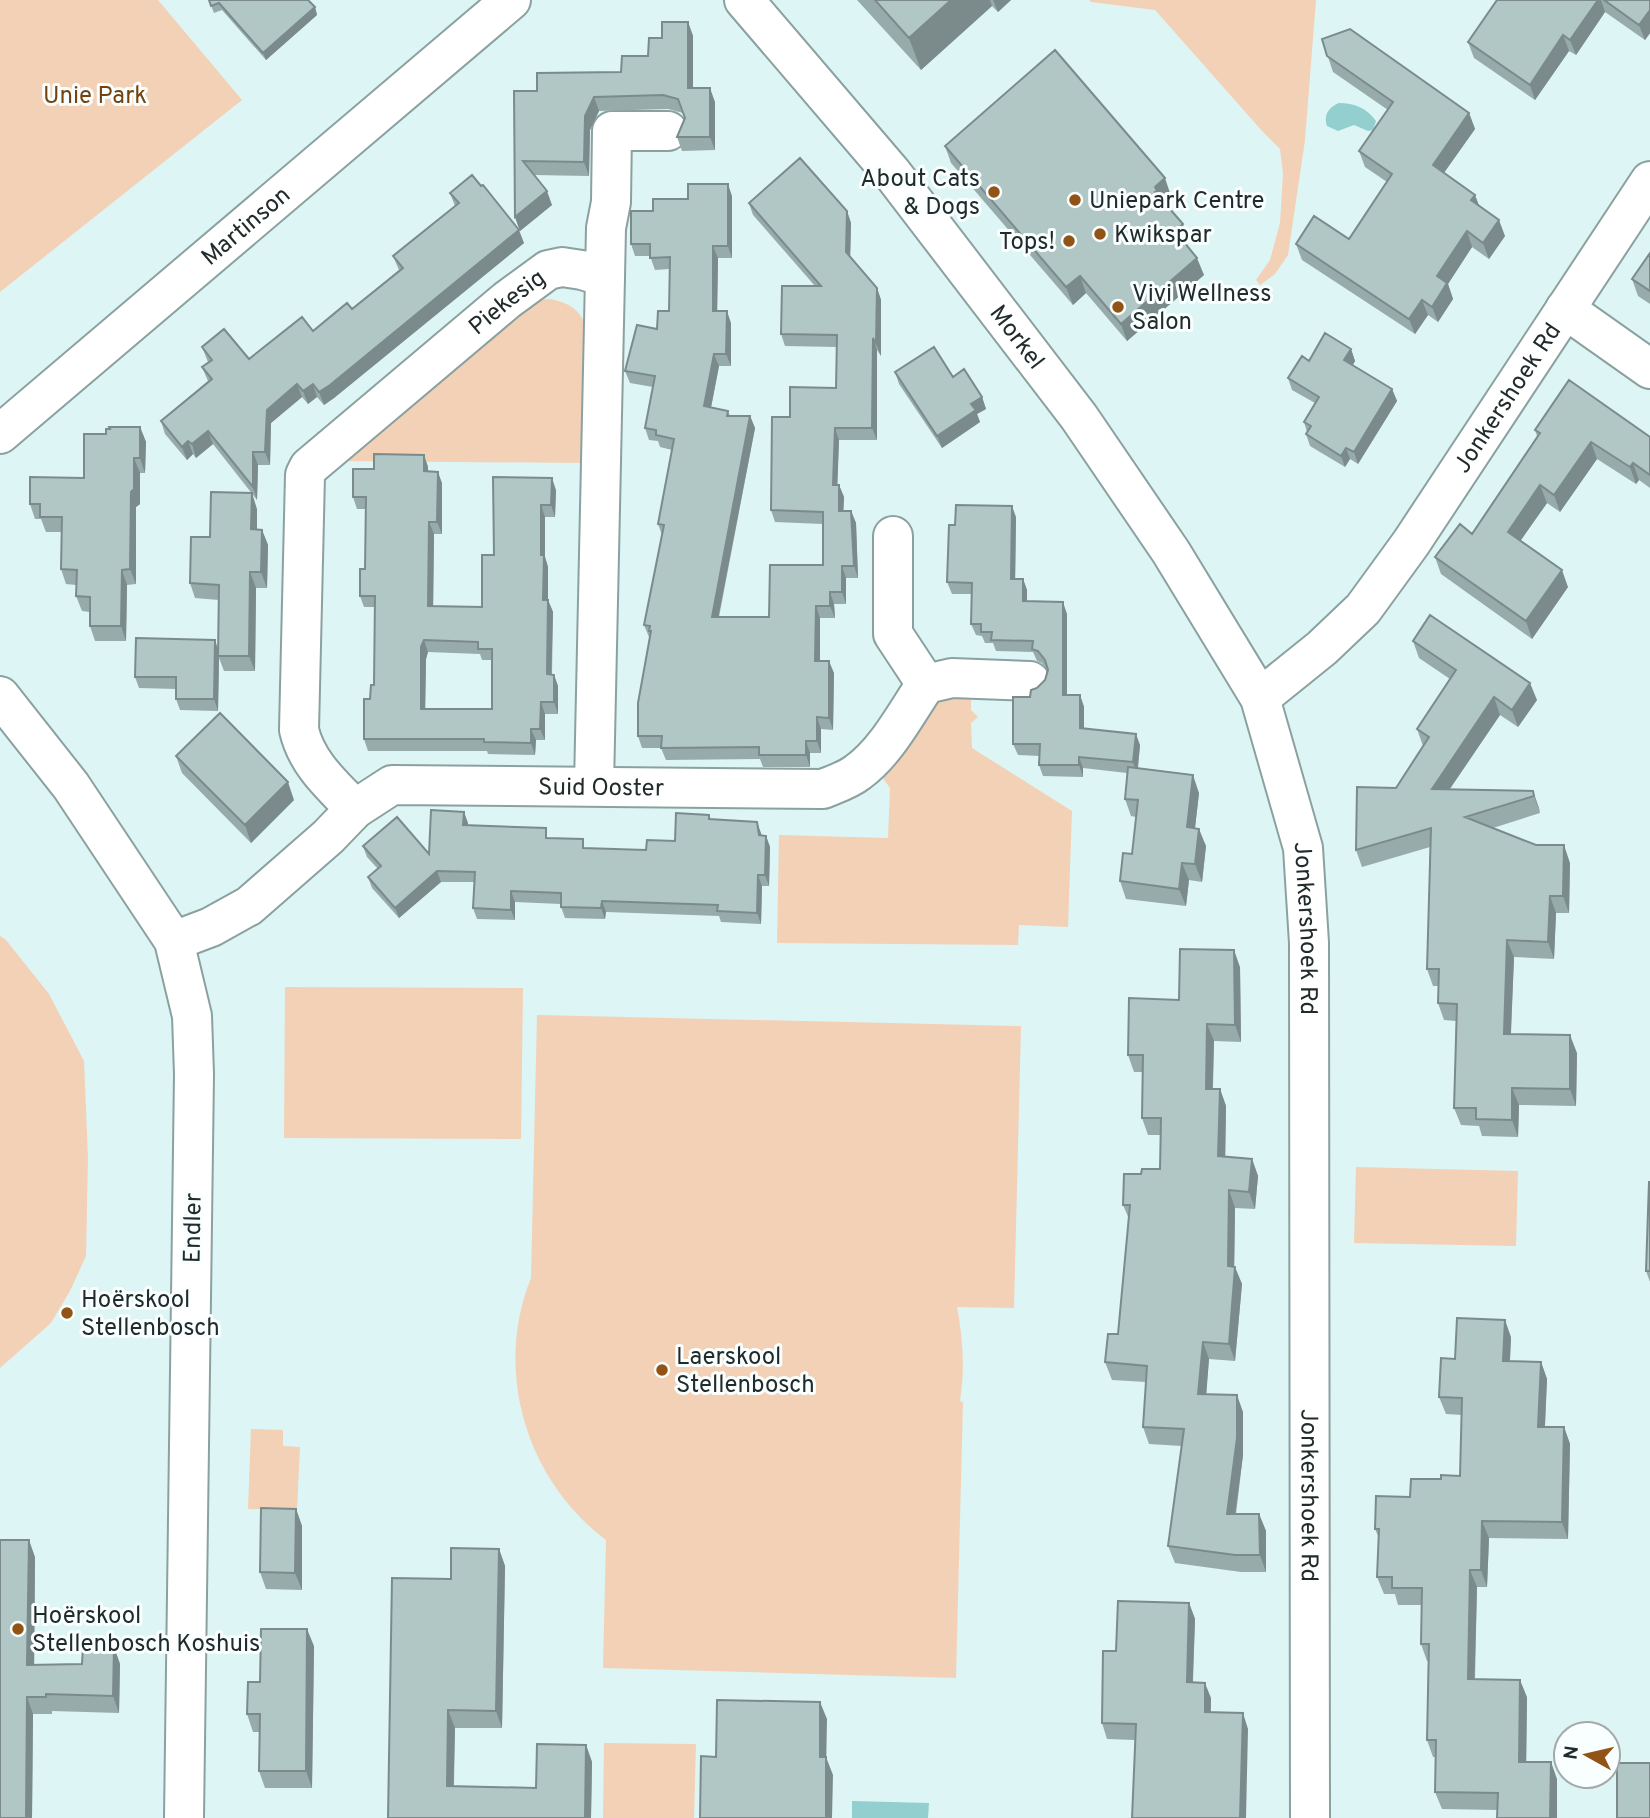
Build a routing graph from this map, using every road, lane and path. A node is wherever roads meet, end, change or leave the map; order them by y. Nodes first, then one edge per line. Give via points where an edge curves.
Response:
1 (744, 0) edge
2 (501, 9) edge
3 (668, 131) dead end
4 (1650, 181) edge
5 (605, 277) junction
6 (1565, 309) junction
7 (1650, 369) edge
8 (0, 434) edge
9 (893, 536) dead end
10 (1030, 681) dead end
11 (926, 684) junction
12 (0, 696) edge
13 (1260, 698) junction
14 (594, 785) junction
15 (355, 809) junction
16 (174, 941) junction
17 (184, 1818) edge
18 (1310, 1818) edge

1 - 13 street, Morkel via 892,173 1079,416 1171,552
2 - 8 street, Martinson
3 - 5 street via 612,131
4 - 6 street, Jonkershoek Rd
5 - 14 street
5 - 15 street, Piekesig via 572,268 548,270 319,458 305,475 299,730 303,747 319,772
6 - 7 street
6 - 13 street, Jonkershoek Rd via 1363,609
9 - 11 street via 893,634
10 - 11 street via 952,678
11 - 14 street, Suid Ooster via 860,772 823,789
12 - 16 street, Endler via 71,786
13 - 18 street, Jonkershoek Rd via 1303,848 1310,943
14 - 15 street, Suid Ooster via 392,785
15 - 16 street, Suid Ooster via 248,906
16 - 17 street, Endler via 192,1016 194,1074

